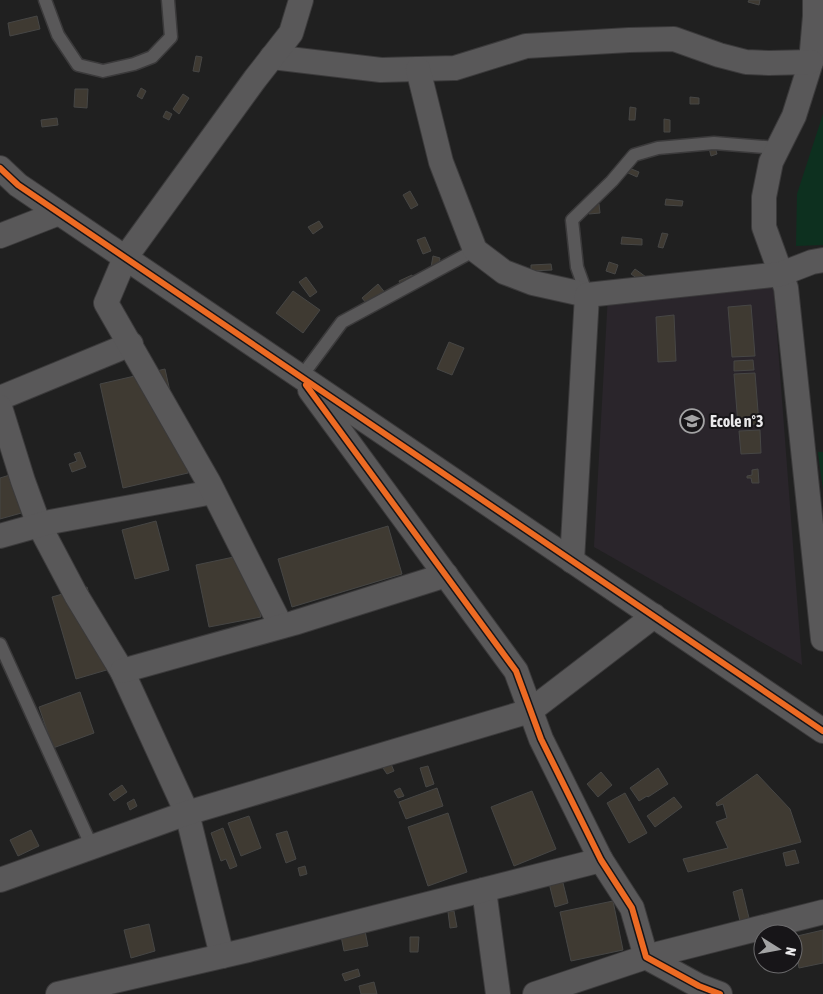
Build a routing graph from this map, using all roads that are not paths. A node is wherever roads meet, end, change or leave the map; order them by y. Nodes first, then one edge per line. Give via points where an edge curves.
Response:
1 (44, 0) edge
2 (168, 0) edge
3 (301, 0) edge
4 (815, 0) edge
5 (272, 56) junction
6 (811, 62) junction
7 (418, 69) junction
8 (778, 148) junction
9 (0, 168) edge
10 (59, 213) junction
11 (0, 236) edge
12 (475, 250) junction
13 (125, 258) junction
14 (823, 260) edge
15 (781, 274) junction
16 (587, 294) junction
17 (131, 344) junction
18 (300, 377) junction
19 (0, 398) edge
20 (0, 407) edge
21 (813, 449) edge
22 (214, 492) junction
23 (39, 525) junction
24 (0, 536) edge
25 (572, 561) junction
26 (446, 575) junction
27 (654, 616) junction
28 (281, 626) junction
29 (823, 640) edge
30 (0, 644) edge
31 (122, 671) junction
32 (530, 711) junction
33 (823, 732) edge
34 (187, 813) junction
35 (92, 847) junction
36 (601, 860) junction
37 (0, 880) edge
38 (484, 890) junction
39 (823, 912) edge
40 (222, 956) junction
41 (646, 957) junction
42 (58, 994) edge
43 (498, 994) edge
44 (535, 994) edge
45 (720, 994) edge

1 - 2 lane via 58,34 78,65 104,71 152,57 171,37
3 - 5 street via 291,33
4 - 6 street
5 - 7 street via 381,70
5 - 13 street
6 - 7 street via 746,62 674,39 526,46 455,68
6 - 8 street via 794,116
7 - 12 street via 441,162
8 - 15 street via 771,162 764,197 764,227
8 - 16 lane via 714,143 658,148 634,155 612,182 572,220 577,267
9 - 10 street via 18,185
10 - 11 street
10 - 13 street
12 - 16 street via 504,272 534,283
12 - 18 lane via 342,322
13 - 17 street via 106,303
13 - 18 street
14 - 15 street
15 - 16 street
15 - 21 street
16 - 25 street
17 - 19 street
17 - 22 street
18 - 25 street
18 - 26 street
20 - 23 street
21 - 29 street
22 - 23 street
22 - 28 street
23 - 24 street
23 - 31 street
25 - 27 street
26 - 28 street
26 - 32 street via 516,671
27 - 32 street
27 - 33 street
28 - 31 street
30 - 35 lane
31 - 34 street
32 - 34 street
32 - 36 street via 540,739
34 - 35 street
34 - 40 street
35 - 37 street
36 - 38 street
36 - 41 street via 632,908
38 - 40 street
38 - 43 street
39 - 41 street
40 - 42 street
41 - 44 street
41 - 45 street

